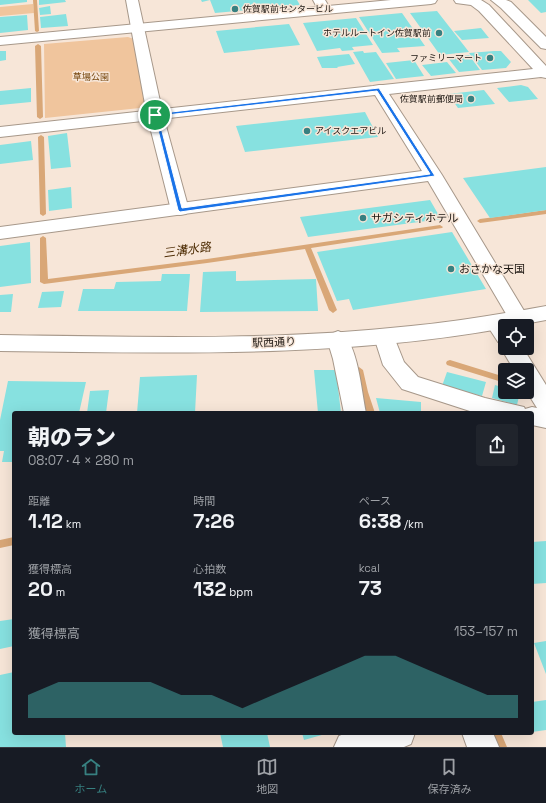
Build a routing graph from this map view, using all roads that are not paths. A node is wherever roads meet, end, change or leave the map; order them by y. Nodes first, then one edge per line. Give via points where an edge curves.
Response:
1 (132, 0) edge
2 (431, 0) edge
3 (460, 0) edge
4 (497, 0) edge
5 (322, 5) edge
6 (139, 28) junction
7 (0, 41) edge
8 (546, 45) edge
9 (545, 73) edge
10 (379, 89) junction
11 (155, 115) junction
12 (0, 132) edge
13 (433, 175) junction
14 (180, 210) junction
15 (0, 233) edge
16 (546, 313) edge
17 (519, 318) joint
18 (498, 330) edge
19 (385, 337) junction
20 (338, 339) junction
21 (0, 343) edge
22 (516, 355) edge
23 (536, 395) edge
24 (356, 411) edge
25 (506, 411) edge
26 (393, 735) edge
27 (478, 735) edge
28 (350, 747) edge
29 (483, 747) edge

1 - 6 street
2 - 5 street
3 - 9 street via 474,2 484,8
4 - 8 street via 506,5
5 - 6 street
6 - 7 street
6 - 11 street
9 - 10 street
10 - 11 street
10 - 13 street
11 - 12 street
11 - 14 street
13 - 14 street
13 - 17 street
14 - 15 street
16 - 17 street, 駅西通り
18 - 19 street, 駅西通り
19 - 20 street, 駅西通り
19 - 25 street via 394,365 410,383
20 - 21 street, 駅西通り via 184,345
20 - 24 street
22 - 23 street
26 - 28 street
27 - 29 street

